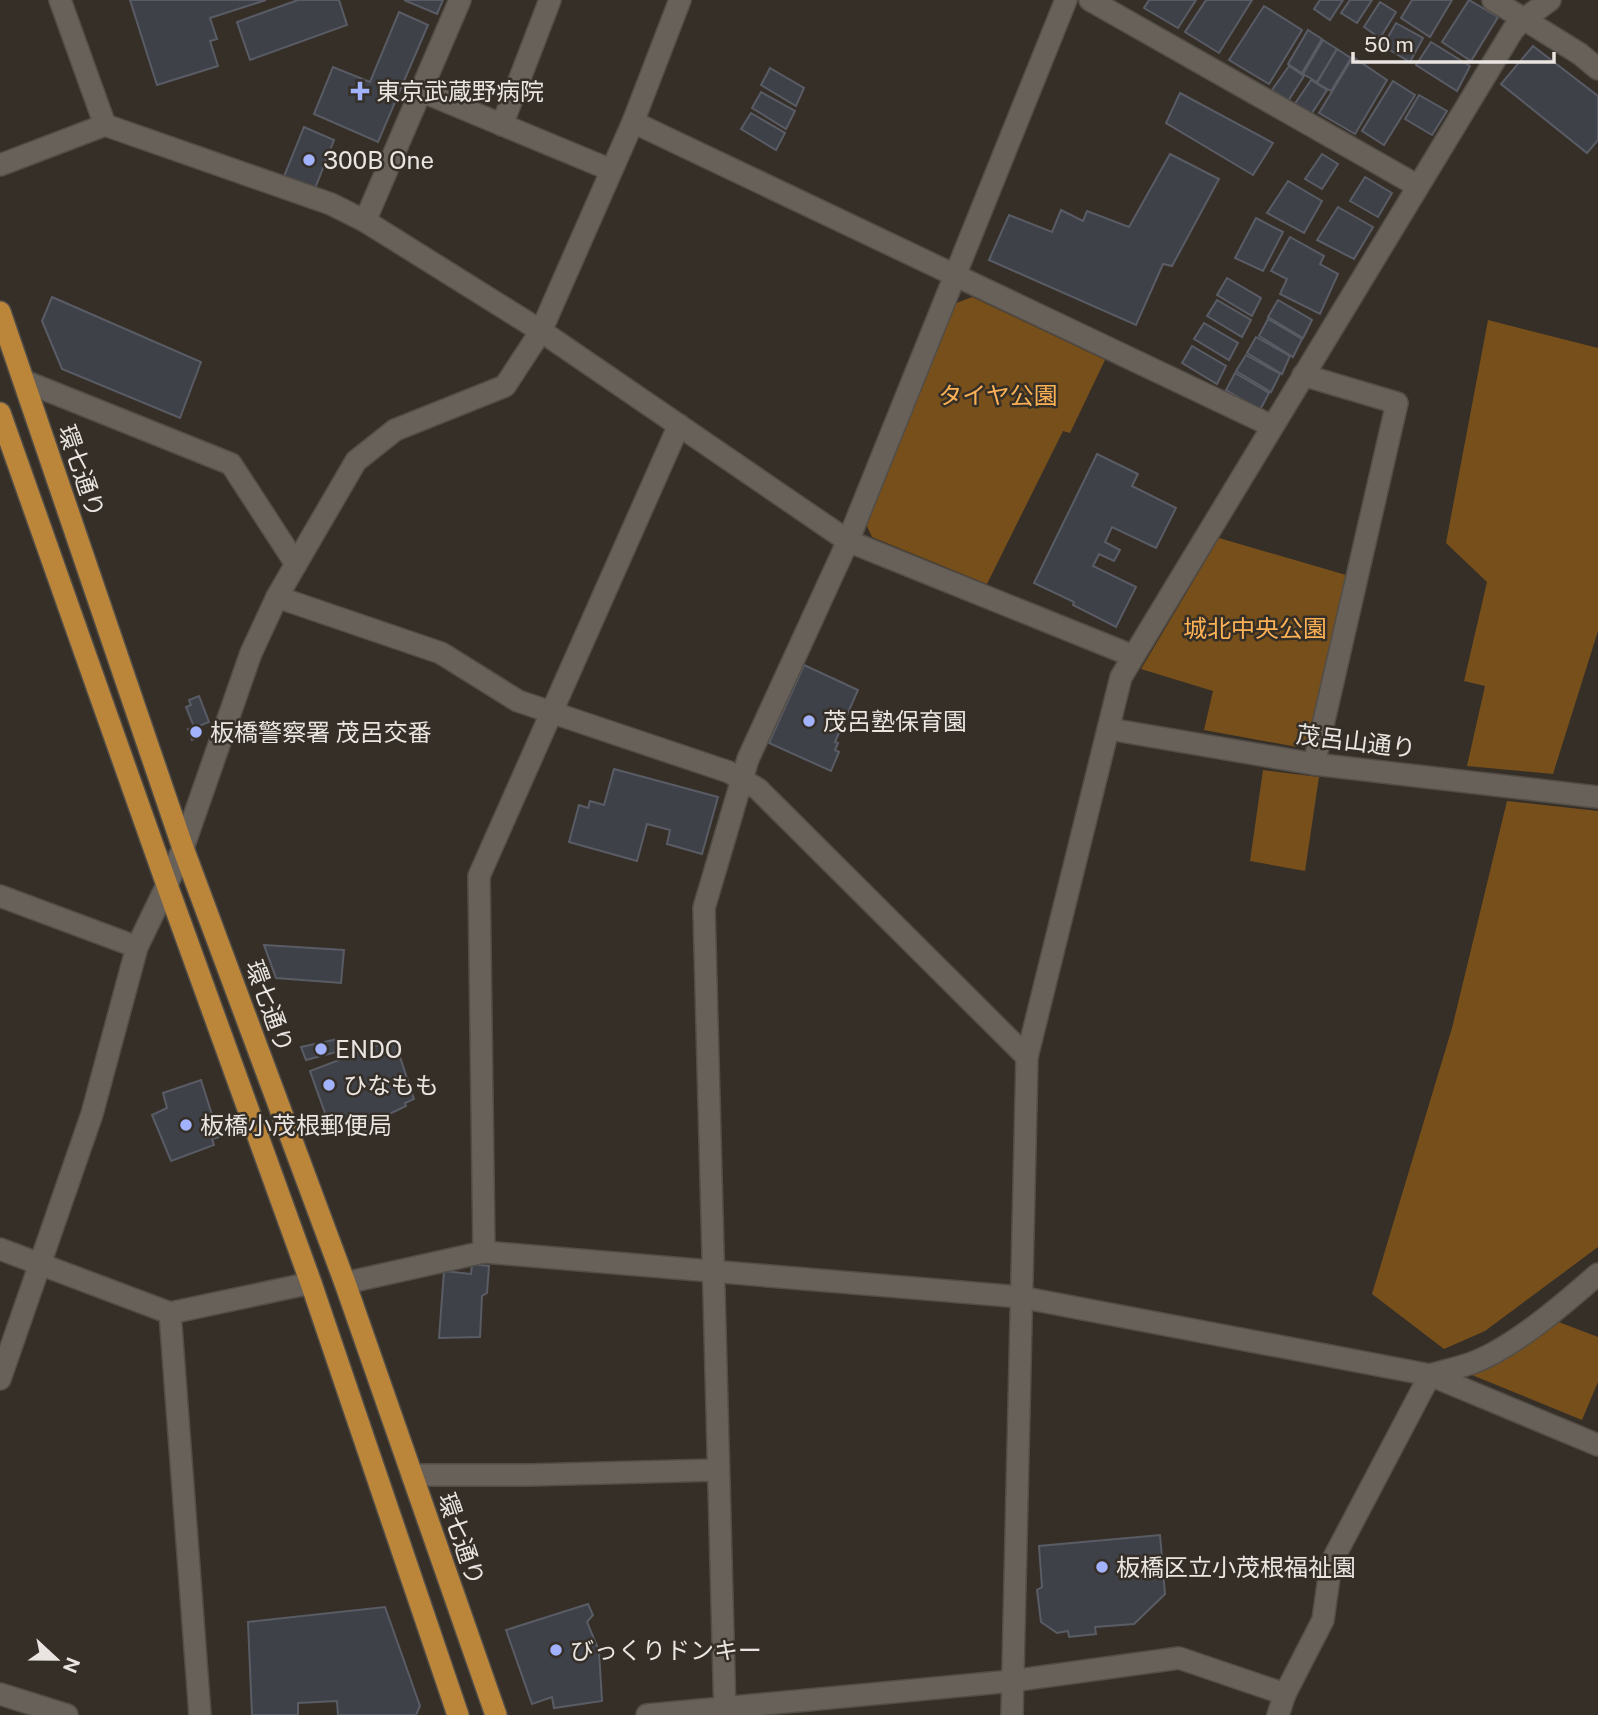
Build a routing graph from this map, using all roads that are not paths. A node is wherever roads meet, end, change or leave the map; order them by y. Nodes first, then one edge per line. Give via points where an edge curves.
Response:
1 (60, 0) edge
2 (460, 0) edge
3 (550, 0) edge
4 (680, 0) edge
5 (1066, 0) edge
6 (1090, 0) edge
7 (1493, 0) edge
8 (1550, 0) edge
9 (1115, 6) edge
10 (1522, 20) junction
11 (1598, 69) edge
12 (421, 91) junction
13 (633, 121) junction
14 (105, 125) junction
15 (502, 125) junction
16 (0, 165) edge
17 (611, 170) junction
18 (1418, 186) junction
19 (365, 221) junction
20 (955, 276) junction
21 (0, 312) edge
22 (541, 331) junction
23 (1303, 375) junction
24 (24, 381) junction
25 (0, 413) edge
26 (679, 425) junction
27 (1272, 426) junction
28 (848, 541) junction
29 (296, 564) junction
30 (277, 597) junction
31 (1133, 656) junction
32 (551, 713) junction
33 (1108, 729) junction
34 (1314, 764) junction
35 (741, 778) junction
36 (1598, 797) edge
37 (183, 848) junction
38 (167, 885) junction
39 (0, 896) edge
40 (137, 947) junction
41 (1027, 1057) junction
42 (0, 1249) edge
43 (484, 1252) junction
44 (40, 1264) junction
45 (712, 1272) junction
46 (1598, 1274) edge
47 (312, 1283) junction
48 (345, 1283) junction
49 (1020, 1297) junction
50 (170, 1314) junction
51 (1430, 1375) junction
52 (0, 1379) edge
53 (1598, 1445) edge
54 (717, 1470) junction
55 (412, 1475) junction
56 (1012, 1681) junction
57 (0, 1694) edge
58 (1285, 1694) junction
59 (724, 1712) edge
60 (67, 1715) edge
61 (200, 1715) edge
62 (458, 1715) edge
63 (496, 1715) edge
64 (647, 1715) edge
65 (1012, 1715) edge
66 (1278, 1715) edge

1 - 14 street
2 - 12 street
3 - 15 street
4 - 13 street
5 - 20 street
6 - 9 street
7 - 10 street
8 - 10 street
9 - 18 street
10 - 11 street
10 - 18 street
12 - 15 street
12 - 19 street
13 - 17 street
13 - 20 street
14 - 16 street
14 - 19 street via 331,204
15 - 17 street
17 - 22 street
18 - 23 street
19 - 22 street
20 - 27 street
20 - 28 street
21 - 24 main road, 環七通り
22 - 26 street
22 - 29 street via 505,386 395,430 356,461
23 - 27 street
23 - 34 street via 1398,403
24 - 29 street via 231,464
24 - 37 main road, 環七通り
25 - 38 main road
26 - 28 street
26 - 32 street
27 - 31 street
28 - 31 street
28 - 35 street
29 - 30 street
30 - 32 street via 441,653 518,701
30 - 37 street via 241,679
31 - 33 street via 1121,677
32 - 35 street
32 - 43 street via 480,876
33 - 34 street, 茂呂山通り
33 - 41 street
34 - 36 street, 茂呂山通り
35 - 41 street via 758,789
35 - 45 street via 704,908
37 - 38 street
37 - 48 main road, 環七通り
38 - 40 street
38 - 47 main road
39 - 40 street
40 - 44 street via 92,1114
41 - 49 street
42 - 44 street
43 - 45 street
43 - 48 street
44 - 50 street
44 - 52 street
45 - 49 street
45 - 54 street
46 - 51 street via 1502,1347 1474,1363
47 - 50 street
47 - 62 main road
48 - 55 main road, 環七通り
49 - 51 street
49 - 56 street
50 - 61 street
51 - 53 street
51 - 58 street via 1331,1563 1323,1620
54 - 55 street
54 - 59 street
55 - 63 main road, 環七通り
56 - 58 street via 1179,1658
56 - 59 street
56 - 65 street
57 - 60 street
58 - 66 street
59 - 64 street

